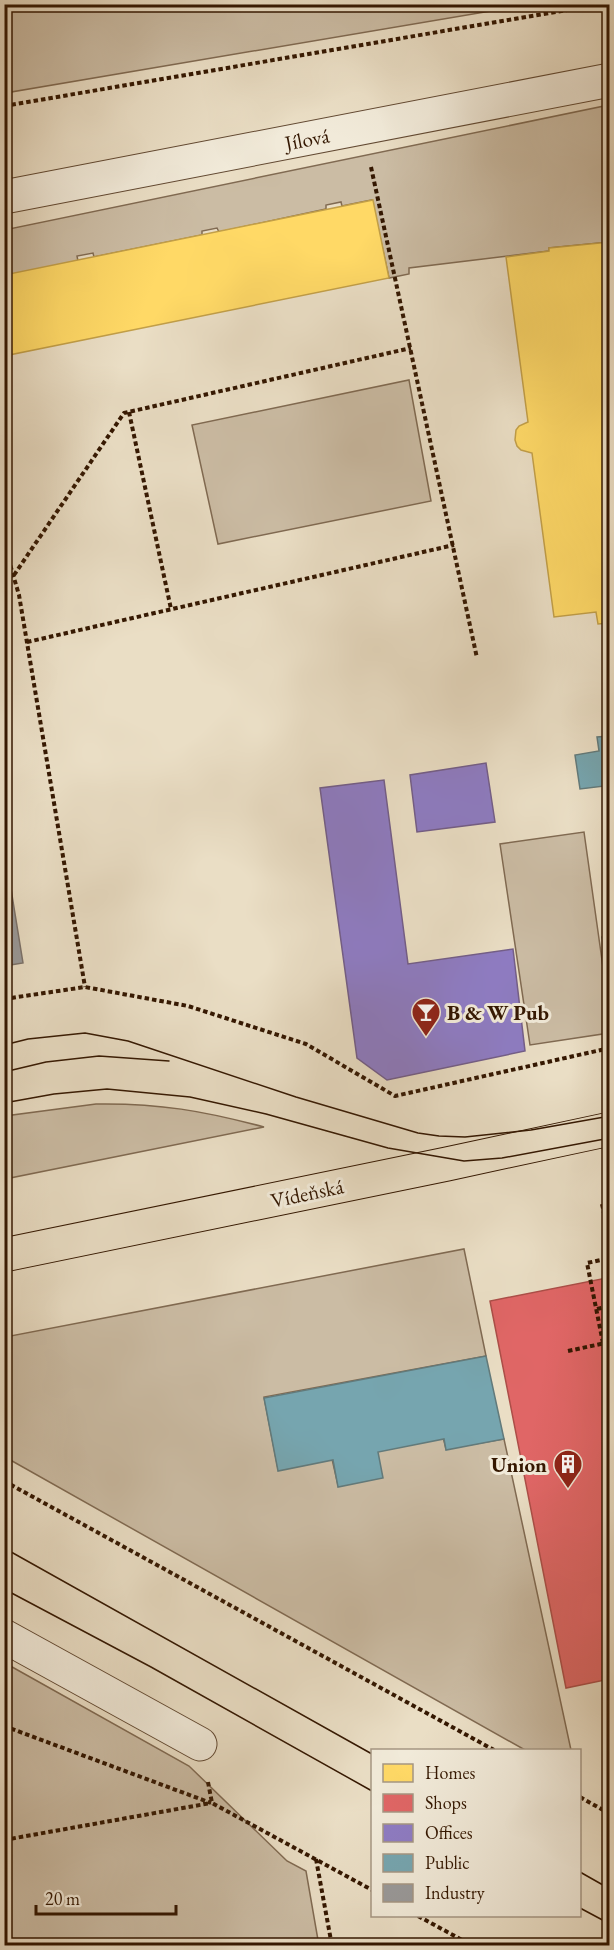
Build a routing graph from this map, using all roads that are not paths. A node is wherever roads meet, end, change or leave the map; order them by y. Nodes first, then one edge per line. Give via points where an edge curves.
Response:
1 (609, 80) edge
2 (4, 197) edge
3 (609, 1129) edge
4 (4, 1255) edge
5 (4, 1636) edge
6 (200, 1744) road end

1 - 2 street, Jílová
3 - 4 main road, Vídeňská
5 - 6 street

